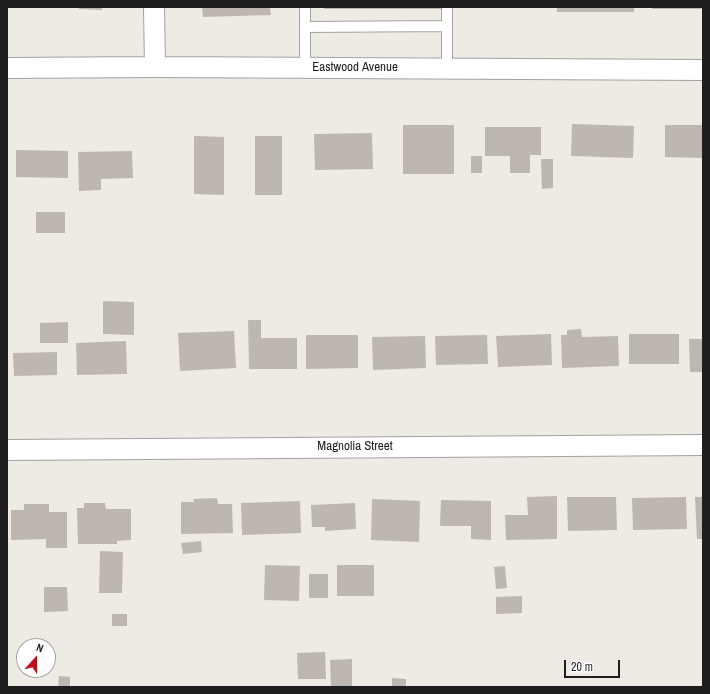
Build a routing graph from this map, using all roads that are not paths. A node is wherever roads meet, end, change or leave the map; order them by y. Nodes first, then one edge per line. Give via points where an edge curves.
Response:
1 (154, 7) edge
2 (305, 7) edge
3 (446, 7) edge
4 (447, 26) junction
5 (305, 27) junction
6 (155, 67) junction
7 (7, 68) edge
8 (305, 68) junction
9 (447, 69) junction
10 (703, 70) edge
11 (703, 445) edge
12 (7, 450) edge

1 - 6 street
2 - 5 lane
3 - 4 lane
4 - 5 lane
4 - 9 lane
5 - 8 lane
6 - 7 street, Eastwood Avenue
6 - 8 street, Eastwood Avenue
8 - 9 street, Eastwood Avenue
9 - 10 street, Eastwood Avenue
11 - 12 street, Magnolia Street

